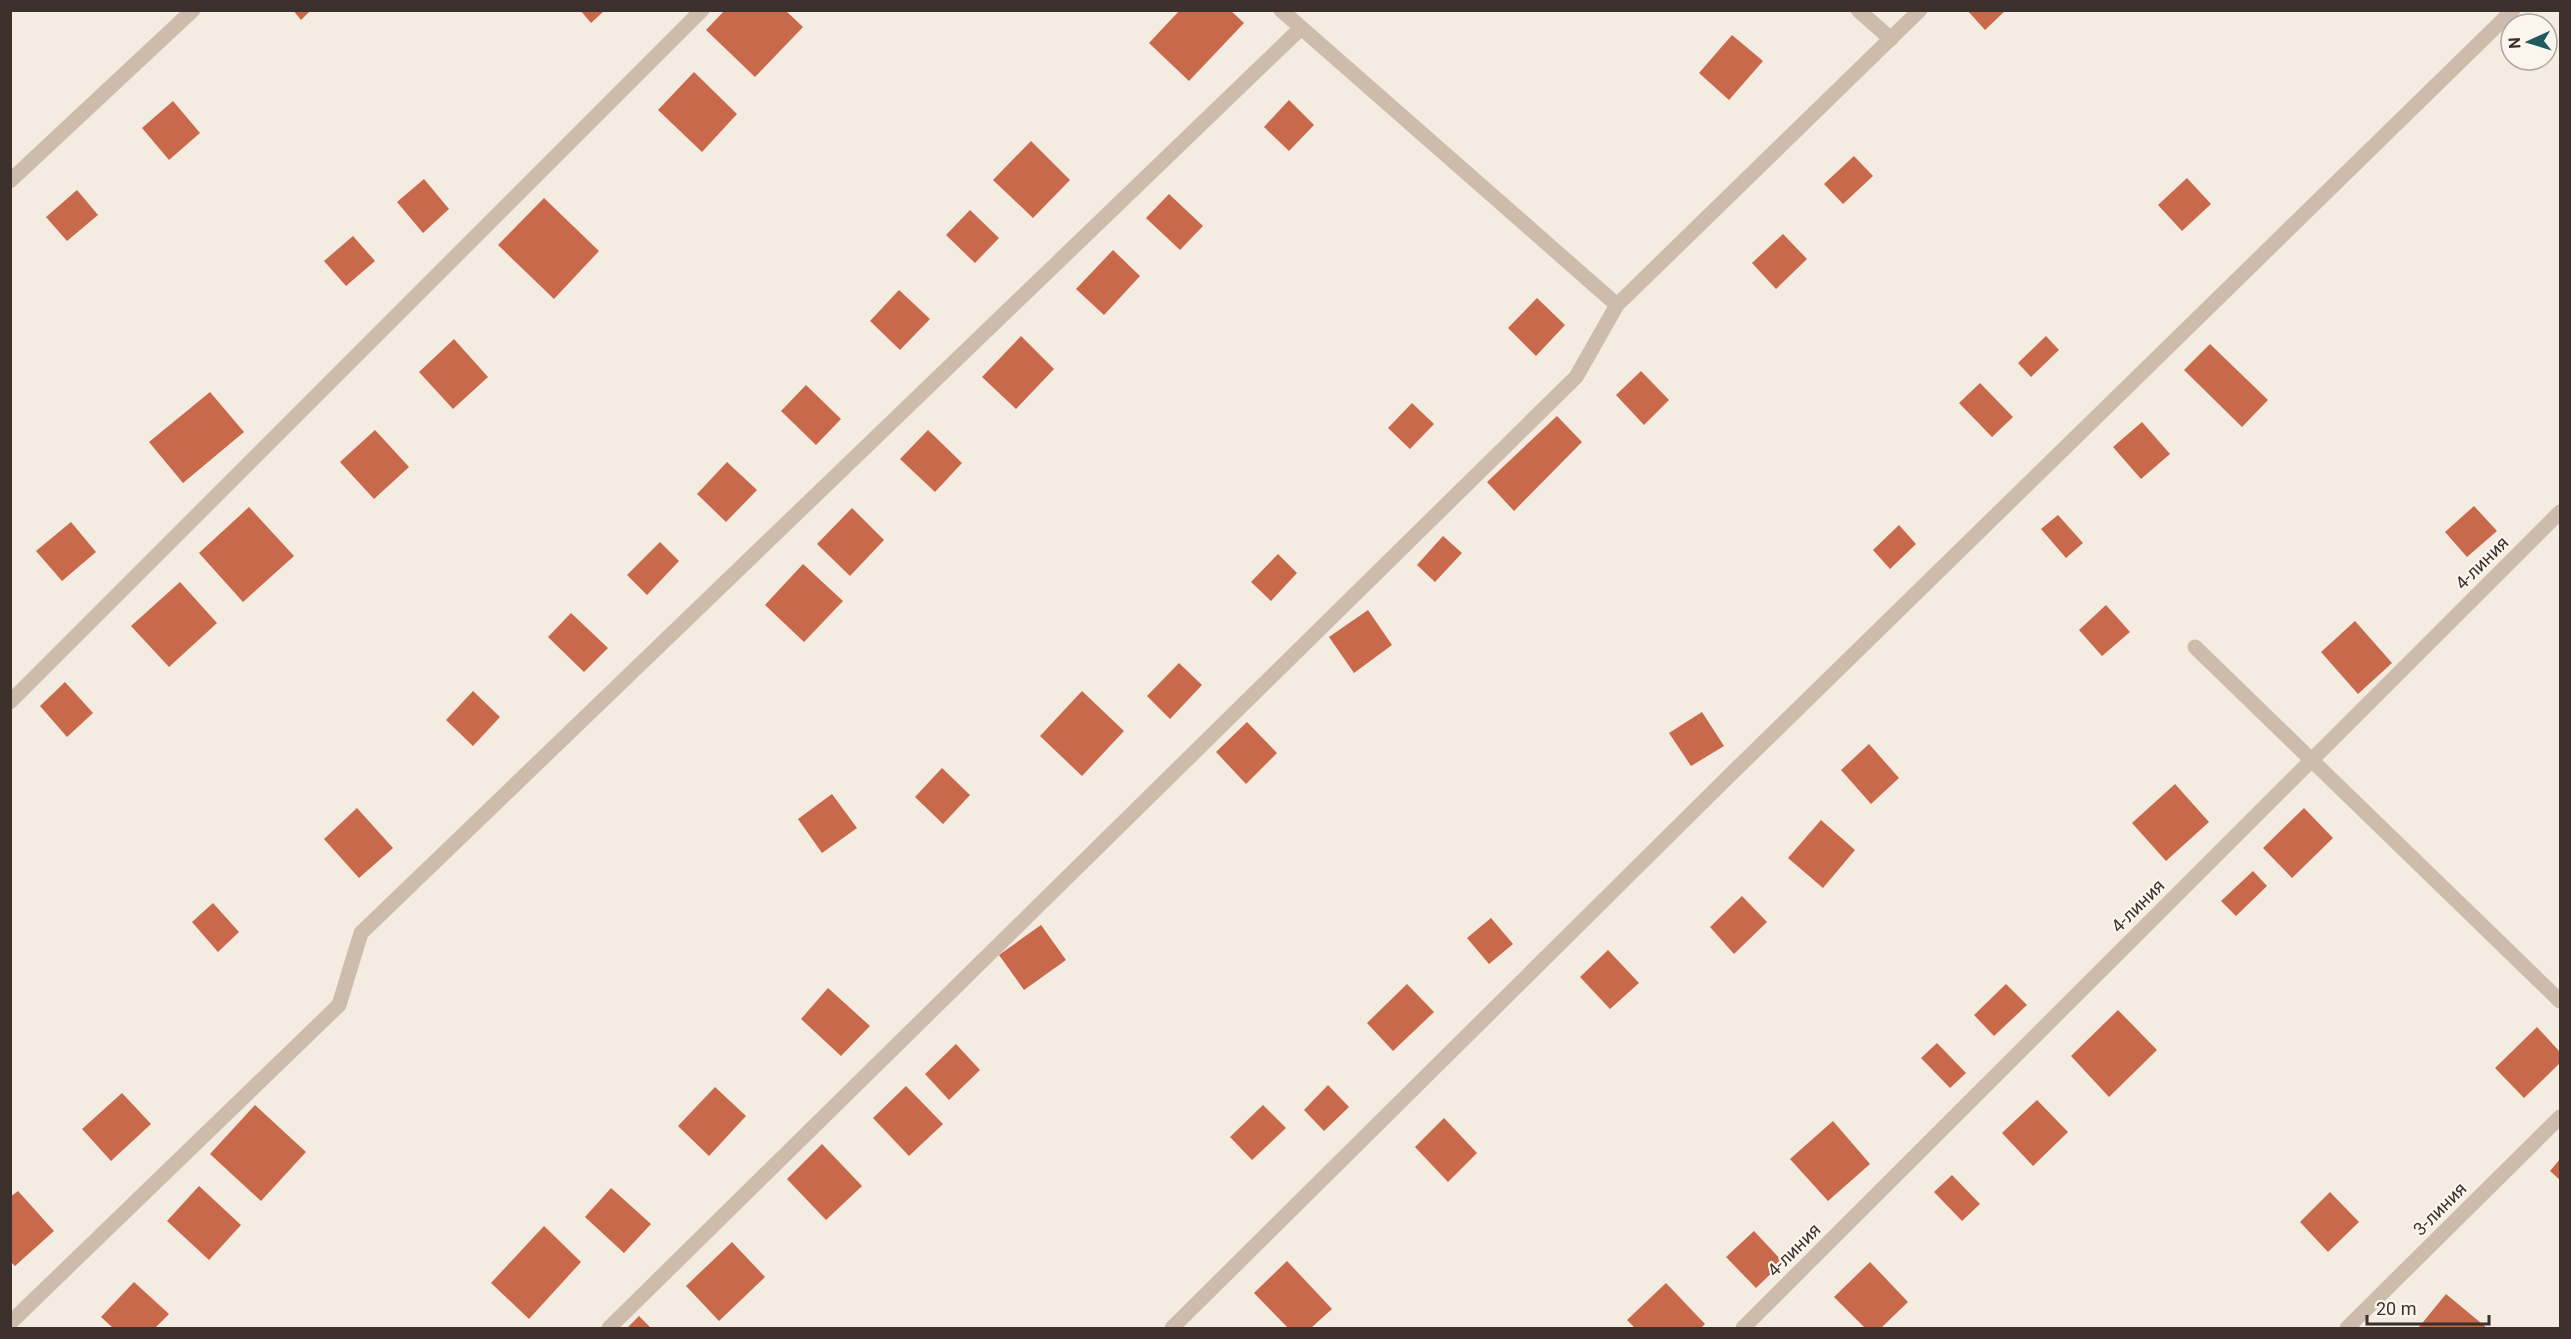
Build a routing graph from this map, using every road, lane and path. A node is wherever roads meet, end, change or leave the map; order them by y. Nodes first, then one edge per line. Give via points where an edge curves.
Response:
1 (193, 10) edge
2 (702, 10) edge
3 (1281, 10) edge
4 (1858, 10) edge
5 (1920, 10) edge
6 (2513, 10) edge
7 (1301, 28) junction
8 (1891, 39) junction
9 (10, 181) edge
10 (1617, 305) junction
11 (2560, 512) edge
12 (2194, 647) dead end
13 (10, 702) edge
14 (2312, 760) junction
15 (2560, 1001) edge
16 (2560, 1117) edge
17 (10, 1323) edge
18 (609, 1329) edge
19 (1172, 1329) edge
20 (1743, 1329) edge
21 (2347, 1329) edge

1 - 9 street
2 - 13 street
3 - 7 street
4 - 8 street
5 - 8 street
6 - 19 street via 1711,794
7 - 10 street
7 - 17 street via 361,933 339,1005
8 - 10 street
10 - 18 street via 1576,377
11 - 14 street, 4-линия
12 - 14 street
14 - 15 street
14 - 20 street, 4-линия
16 - 21 street, 3-линия

